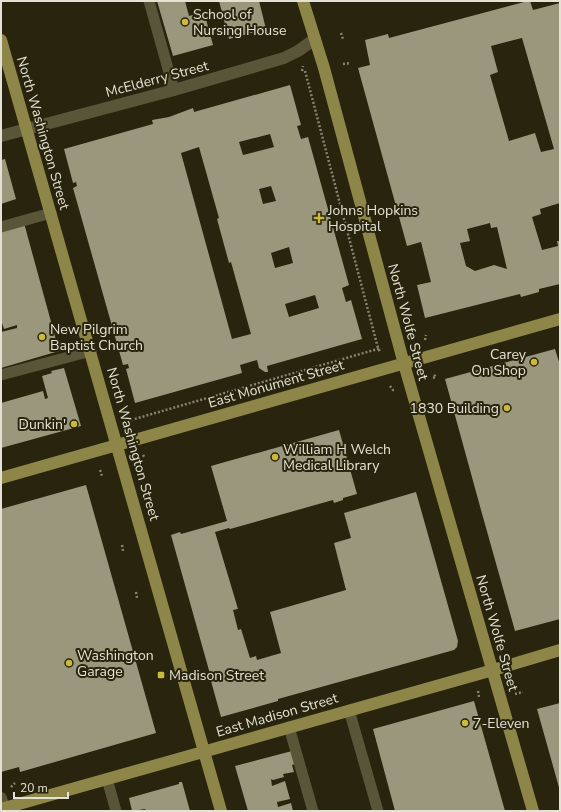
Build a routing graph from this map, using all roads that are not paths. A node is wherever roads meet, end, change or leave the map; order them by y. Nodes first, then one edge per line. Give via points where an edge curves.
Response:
1 (148, 1) edge
2 (303, 1) edge
3 (315, 38) junction
4 (1, 40) edge
5 (174, 90) junction
6 (26, 130) junction
7 (1, 136) edge
8 (51, 213) junction
9 (1, 227) edge
10 (560, 319) edge
11 (91, 351) junction
12 (404, 364) junction
13 (1, 375) edge
14 (117, 445) junction
15 (1, 478) edge
16 (560, 650) edge
17 (493, 670) junction
18 (349, 710) junction
19 (289, 727) junction
20 (204, 751) junction
21 (107, 779) junction
22 (3, 806) edge
23 (116, 811) edge
24 (221, 811) edge
25 (313, 811) edge
26 (378, 811) edge
27 (533, 811) edge

1 - 5 lane
2 - 3 main road, North Wolfe Street
3 - 5 street, McElderry Street via 284,58
3 - 12 main road, North Wolfe Street
4 - 6 main road, North Washington Street
5 - 6 street, McElderry Street
6 - 7 street, McElderry Street
6 - 8 main road, North Washington Street
8 - 9 lane
8 - 11 main road, North Washington Street
10 - 12 main road, East Monument Street
11 - 13 lane
11 - 14 main road, North Washington Street
12 - 14 main road, East Monument Street
12 - 17 main road, North Wolfe Street
14 - 15 main road, East Monument Street
14 - 20 main road, North Washington Street
16 - 17 main road, East Madison Street
17 - 18 main road, East Madison Street
17 - 27 main road, North Wolfe Street
18 - 19 main road, East Madison Street
18 - 26 lane
19 - 20 main road, East Madison Street
19 - 25 lane
20 - 21 main road, East Madison Street
20 - 24 main road, North Washington Street
21 - 22 main road, East Madison Street
21 - 23 lane

